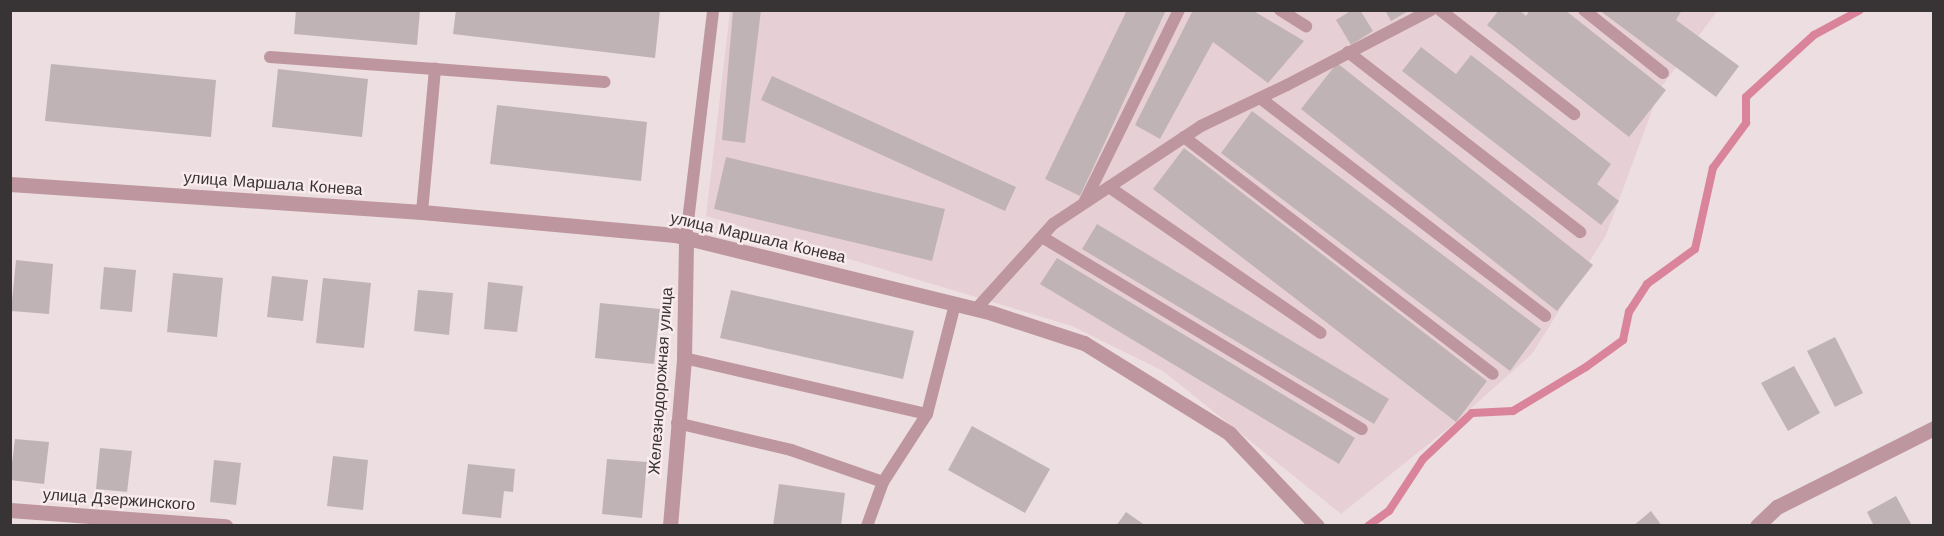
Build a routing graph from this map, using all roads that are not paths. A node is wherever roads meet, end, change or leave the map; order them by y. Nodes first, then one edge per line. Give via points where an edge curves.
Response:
1 (713, 10) edge
2 (1179, 10) edge
3 (1280, 10) edge
4 (1431, 10) edge
5 (1440, 10) edge
6 (1584, 10) edge
7 (1306, 26) dead end
8 (1348, 52) junction
9 (270, 57) dead end
10 (435, 69) junction
11 (1663, 73) dead end
12 (605, 82) dead end
13 (1260, 98) junction
14 (1574, 114) dead end
15 (1184, 137) junction
16 (10, 184) edge
17 (1109, 187) junction
18 (1084, 204) junction
19 (422, 212) junction
20 (1580, 232) dead end
21 (1042, 237) junction
22 (686, 238) junction
23 (955, 304) junction
24 (976, 309) junction
25 (1545, 316) dead end
26 (1321, 333) dead end
27 (684, 358) junction
28 (1493, 374) dead end
29 (927, 414) junction
30 (677, 423) junction
31 (1934, 428) edge
32 (1362, 429) dead end
33 (883, 482) junction
34 (10, 510) edge
35 (225, 525) edge
36 (670, 525) edge
37 (867, 525) edge
38 (1317, 525) edge
39 (1757, 525) edge

1 - 22 lane
2 - 18 lane
3 - 7 lane
4 - 8 lane
5 - 14 lane
6 - 11 lane
8 - 13 lane
8 - 20 lane
9 - 10 lane
10 - 12 lane
10 - 19 lane
13 - 15 lane
13 - 25 lane
15 - 17 lane
15 - 28 lane
16 - 19 street, улица Маршала Конева
17 - 18 lane
17 - 26 lane
18 - 21 lane via 1053,224
19 - 22 street, улица Маршала Конева
21 - 24 lane
21 - 32 lane
22 - 23 street, улица Маршала Конева
22 - 27 street, Железнодорожная улица
23 - 24 street, улица Маршала Конева
23 - 29 lane
24 - 38 street, улица Маршала Конева via 1084,343 1229,433
27 - 29 lane
27 - 30 street, Железнодорожная улица
29 - 33 lane
30 - 33 lane via 791,450
30 - 36 street, Железнодорожная улица
31 - 39 street via 1777,507
33 - 37 lane
34 - 35 street, улица Дзержинского

